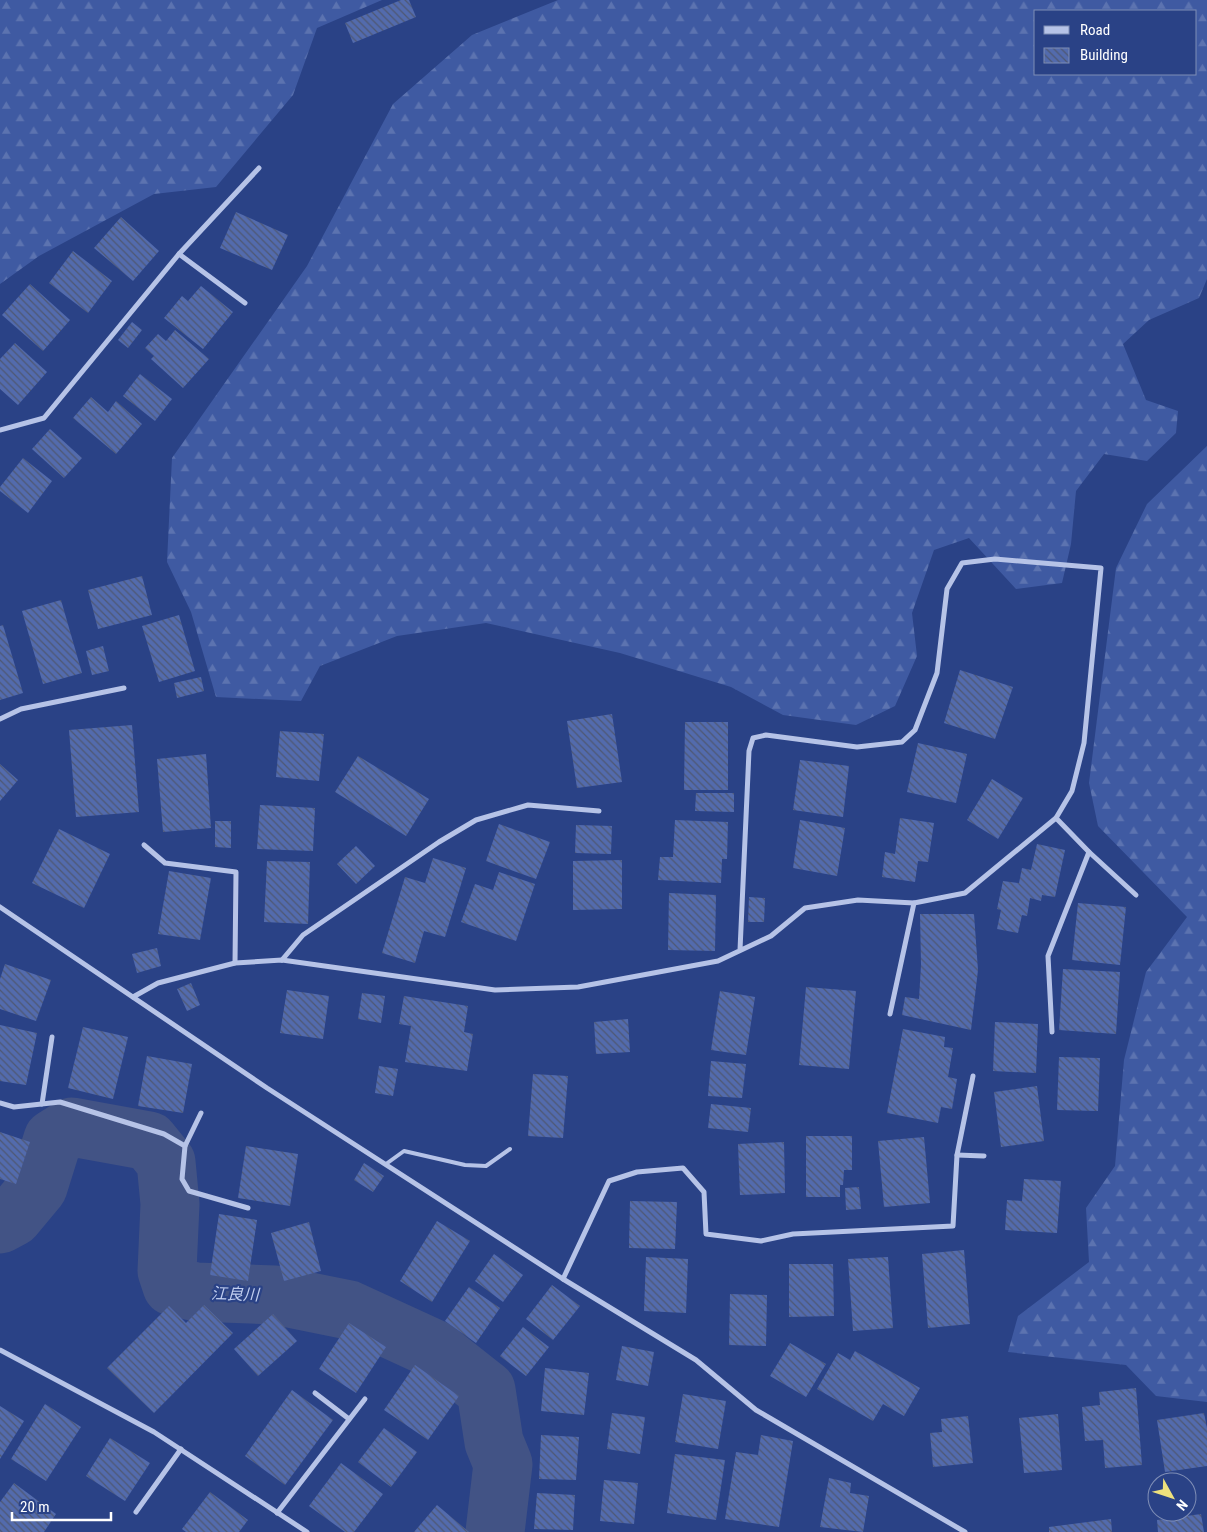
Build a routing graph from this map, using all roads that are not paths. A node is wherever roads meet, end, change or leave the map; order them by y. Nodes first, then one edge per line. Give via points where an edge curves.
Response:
1 (260, 168) dead end
2 (179, 254) junction
3 (245, 303) dead end
4 (0, 430) edge
5 (124, 688) dead end
6 (0, 719) edge
7 (599, 811) dead end
8 (1056, 818) junction
9 (144, 845) dead end
10 (1089, 852) junction
11 (1136, 896) dead end
12 (914, 904) junction
13 (0, 907) edge
14 (740, 950) junction
15 (282, 960) junction
16 (235, 963) junction
17 (133, 997) junction
18 (890, 1014) dead end
19 (1052, 1032) dead end
20 (52, 1037) dead end
21 (972, 1076) dead end
22 (0, 1103) edge
23 (42, 1104) junction
24 (201, 1113) dead end
25 (186, 1146) junction
26 (510, 1149) dead end
27 (958, 1155) junction
28 (984, 1156) dead end
29 (386, 1164) junction
30 (248, 1208) dead end
31 (563, 1279) junction
32 (0, 1350) edge
33 (315, 1392) dead end
34 (365, 1399) dead end
35 (349, 1419) junction
36 (180, 1449) junction
37 (136, 1512) dead end
38 (277, 1513) junction
39 (307, 1532) edge
40 (965, 1532) edge

1 - 2 street
2 - 3 street
2 - 4 street via 44,418
5 - 6 street via 21,709
7 - 15 street via 528,805 476,820 303,935
8 - 10 street
8 - 12 street via 965,893
8 - 14 street via 1072,791 1084,742 1101,568 995,559 962,563 947,589 937,673 916,730 902,742 856,747 766,735 753,738 749,751
9 - 16 street via 165,863 236,872
10 - 11 street
10 - 19 street via 1048,956
12 - 14 street via 858,900 805,908 771,936
12 - 18 street
13 - 17 street
14 - 15 street via 718,961 578,987 495,990
15 - 16 street
16 - 17 street via 158,983
17 - 29 street
20 - 23 street
21 - 27 street
22 - 23 street via 14,1107
23 - 25 street via 60,1102 164,1134
24 - 25 street
25 - 30 street via 182,1178 189,1192
26 - 29 lane via 486,1166 404,1151
27 - 28 street
27 - 31 street via 953,1226 793,1234 761,1241 706,1234 704,1192 683,1168 637,1172 609,1181
29 - 31 street
31 - 40 street via 696,1360 756,1410
32 - 36 street
33 - 35 street
34 - 35 street
35 - 38 street
36 - 37 street
36 - 38 street
38 - 39 street

